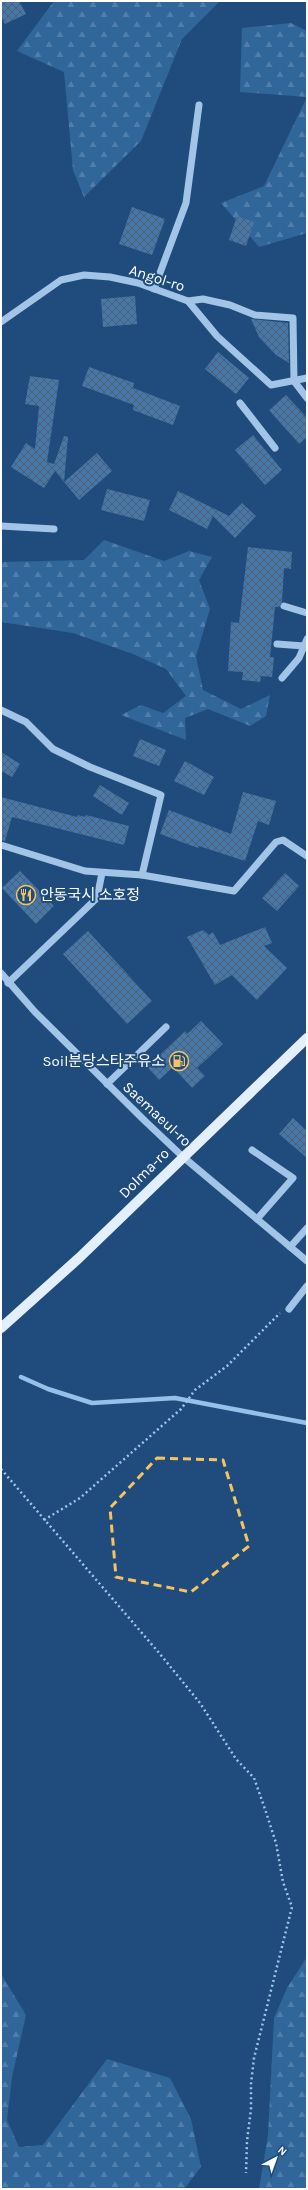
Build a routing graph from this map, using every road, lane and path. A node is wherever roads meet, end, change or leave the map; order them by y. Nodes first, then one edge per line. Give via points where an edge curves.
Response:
1 (199, 106) dead end
2 (154, 289) junction
3 (188, 301) junction
4 (1, 322) edge
5 (307, 378) edge
6 (294, 381) junction
7 (307, 398) edge
8 (240, 403) dead end
9 (275, 448) dead end
10 (1, 526) edge
11 (54, 529) dead end
12 (284, 606) dead end
13 (307, 613) edge
14 (306, 642) edge
15 (277, 644) dead end
16 (282, 678) dead end
17 (1, 710) edge
18 (1, 845) edge
19 (307, 856) edge
20 (102, 873) junction
21 (142, 875) junction
22 (1, 973) edge
23 (8, 983) junction
24 (166, 1027) dead end
25 (307, 1038) edge
26 (107, 1084) junction
27 (252, 1150) dead end
28 (182, 1156) junction
29 (257, 1219) junction
30 (307, 1228) edge
31 (290, 1247) junction
32 (307, 1261) edge
33 (307, 1286) edge
34 (289, 1309) joint
35 (1, 1328) edge
36 (1, 1468) edge
37 (44, 1520) junction
38 (246, 2173) dead end

1 - 2 street via 186,202
2 - 3 street, Angol-ro
2 - 4 street, Angol-ro via 110,277 84,275 61,280
3 - 6 street, Angol-ro via 217,336 271,385
3 - 6 street via 203,299 230,305 255,315 293,318
5 - 6 street, Angol-ro
6 - 7 street
8 - 9 street
10 - 11 street
12 - 13 street
14 - 15 street
14 - 16 street via 299,658
17 - 21 street via 26,722 53,748 90,767 161,794
18 - 20 street via 85,871
19 - 21 street via 283,840 276,842 234,891
20 - 21 street
20 - 23 street via 97,898
22 - 23 street, Saemaeul-ro
23 - 26 street, Saemaeul-ro
24 - 26 street
25 - 28 main road, Dolma-ro
26 - 28 street, Saemaeul-ro
27 - 29 street via 294,1178
28 - 29 street, Saemaeul-ro
28 - 35 main road, Dolma-ro via 79,1258
29 - 31 street, Saemaeul-ro
30 - 31 street
31 - 32 street, Saemaeul-ro
33 - 34 street
34 - 37 path via 281,1312 267,1329 227,1366 195,1390 181,1409 80,1498
36 - 37 path
37 - 38 path via 200,1703 236,1759 254,1778 276,1843 283,1882 292,1907 254,2058

